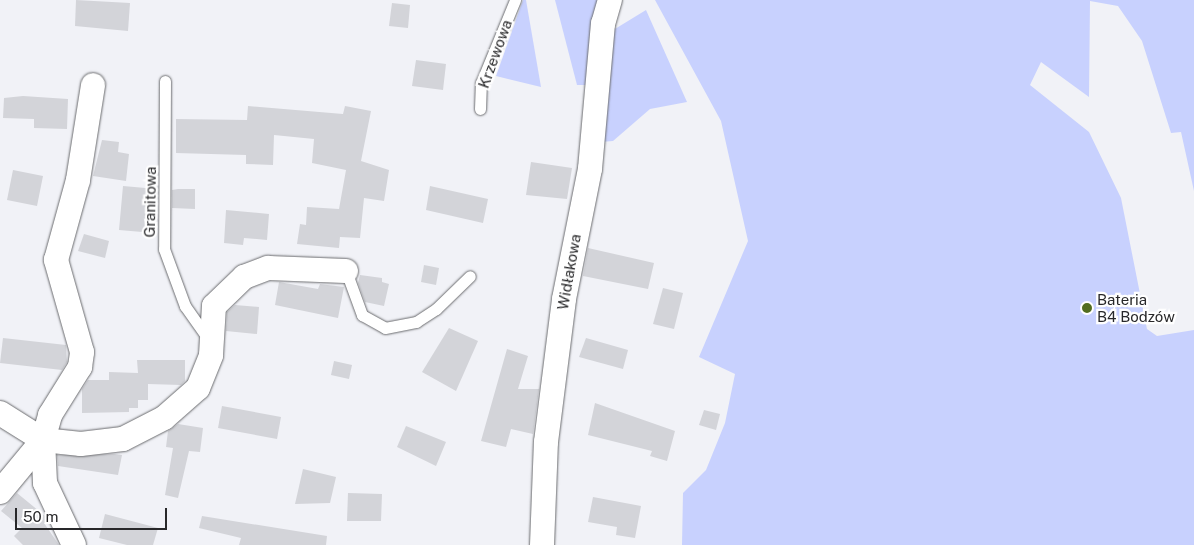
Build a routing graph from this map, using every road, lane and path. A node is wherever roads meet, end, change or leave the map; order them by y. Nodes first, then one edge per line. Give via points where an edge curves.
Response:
1 (516, 0) edge
2 (610, 0) edge
3 (165, 81) dead end
4 (93, 85) dead end
5 (480, 109) dead end
6 (346, 271) joint
7 (470, 276) dead end
8 (210, 341) junction
9 (0, 413) edge
10 (44, 440) junction
11 (0, 492) edge
12 (74, 545) edge
13 (542, 545) edge

1 - 5 lane, Krzewowa via 482,83
2 - 13 street, Widłakowa via 603,24 590,169 564,299 546,442
3 - 8 lane, Granitowa via 164,249 184,306
4 - 10 street via 78,180 56,260 82,352 80,367 50,415
6 - 7 lane via 362,315 385,328 416,322
6 - 8 street via 268,268 244,277 214,306
8 - 10 street via 211,355 198,388 164,418 123,439 81,444
9 - 10 street
10 - 11 street
10 - 12 street via 45,483

